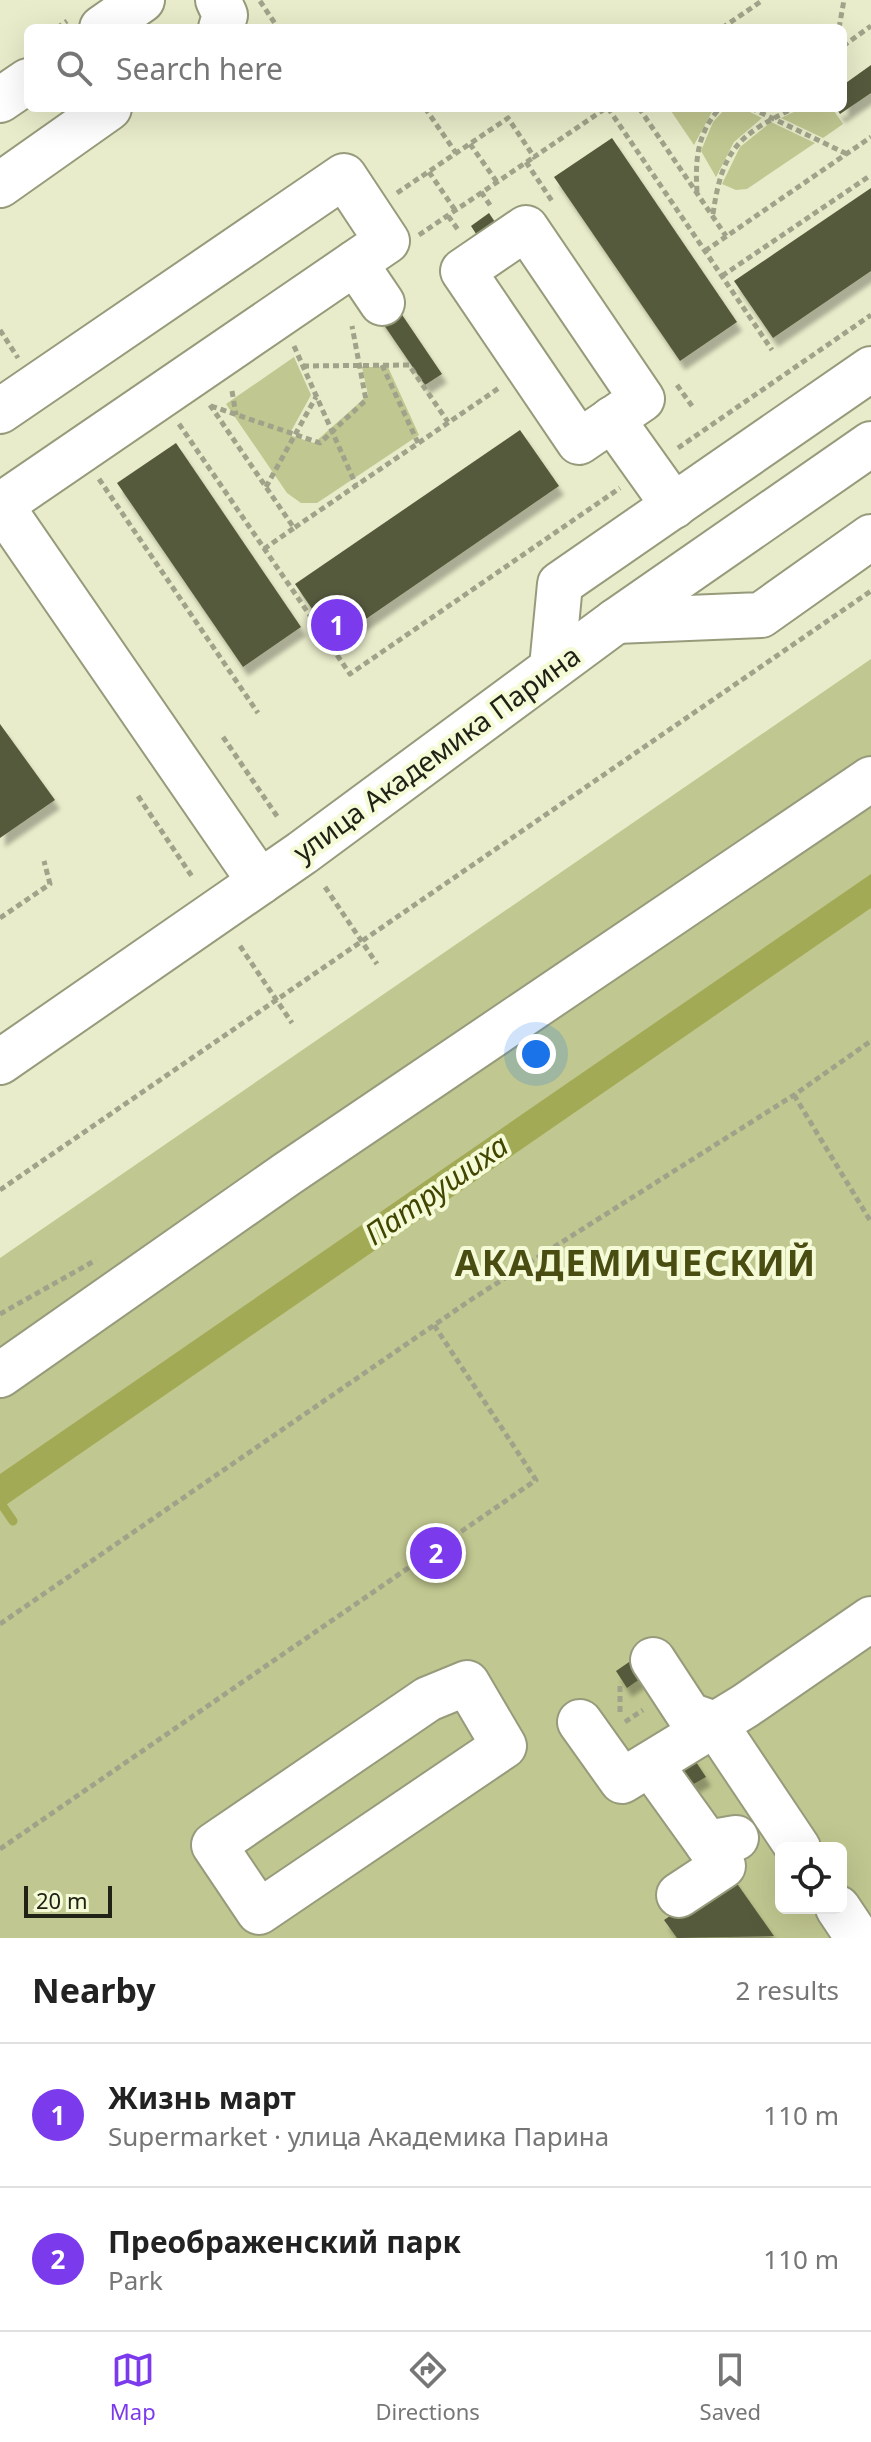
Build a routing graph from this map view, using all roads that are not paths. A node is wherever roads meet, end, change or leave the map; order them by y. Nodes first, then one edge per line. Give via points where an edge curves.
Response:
1 (142, 0) edge
2 (218, 0) edge
3 (108, 24) edge
4 (222, 24) edge
5 (24, 84) edge
6 (0, 100) edge
7 (103, 112) edge
8 (0, 185) edge
9 (871, 369) edge
10 (0, 411) edge
11 (612, 419) junction
12 (871, 444) edge
13 (0, 505) edge
14 (674, 506) junction
15 (871, 537) edge
16 (616, 621) junction
17 (552, 667) junction
18 (871, 779) edge
19 (260, 882) junction
20 (0, 1062) edge
21 (0, 1375) edge
22 (871, 1619) edge
23 (653, 1660) dead end
24 (478, 1700) joint
25 (611, 1723) dead end
26 (715, 1724) junction
27 (651, 1765) junction
28 (794, 1842) edge
29 (679, 1895) dead end
30 (842, 1914) edge
31 (858, 1938) edge

1 - 3 street
2 - 4 street via 225,15
5 - 6 street
7 - 8 street
9 - 14 street
10 - 13 street via 344,176 387,241 367,280
11 - 11 street via 579,442 463,271 526,228 642,399
11 - 14 street
12 - 16 street, улица Академика Парина
13 - 19 street
14 - 17 street via 560,584
15 - 16 street via 761,615
16 - 17 street, улица Академика Парина
17 - 19 street, улица Академика Парина
18 - 21 street
19 - 20 street, улица Академика Парина
22 - 26 street
23 - 26 street via 689,1715
24 - 24 street via 467,1683 428,1699 214,1845 259,1912 504,1746
25 - 27 street via 622,1781
26 - 27 street
26 - 28 street
27 - 29 street via 722,1840 723,1866
30 - 31 street

